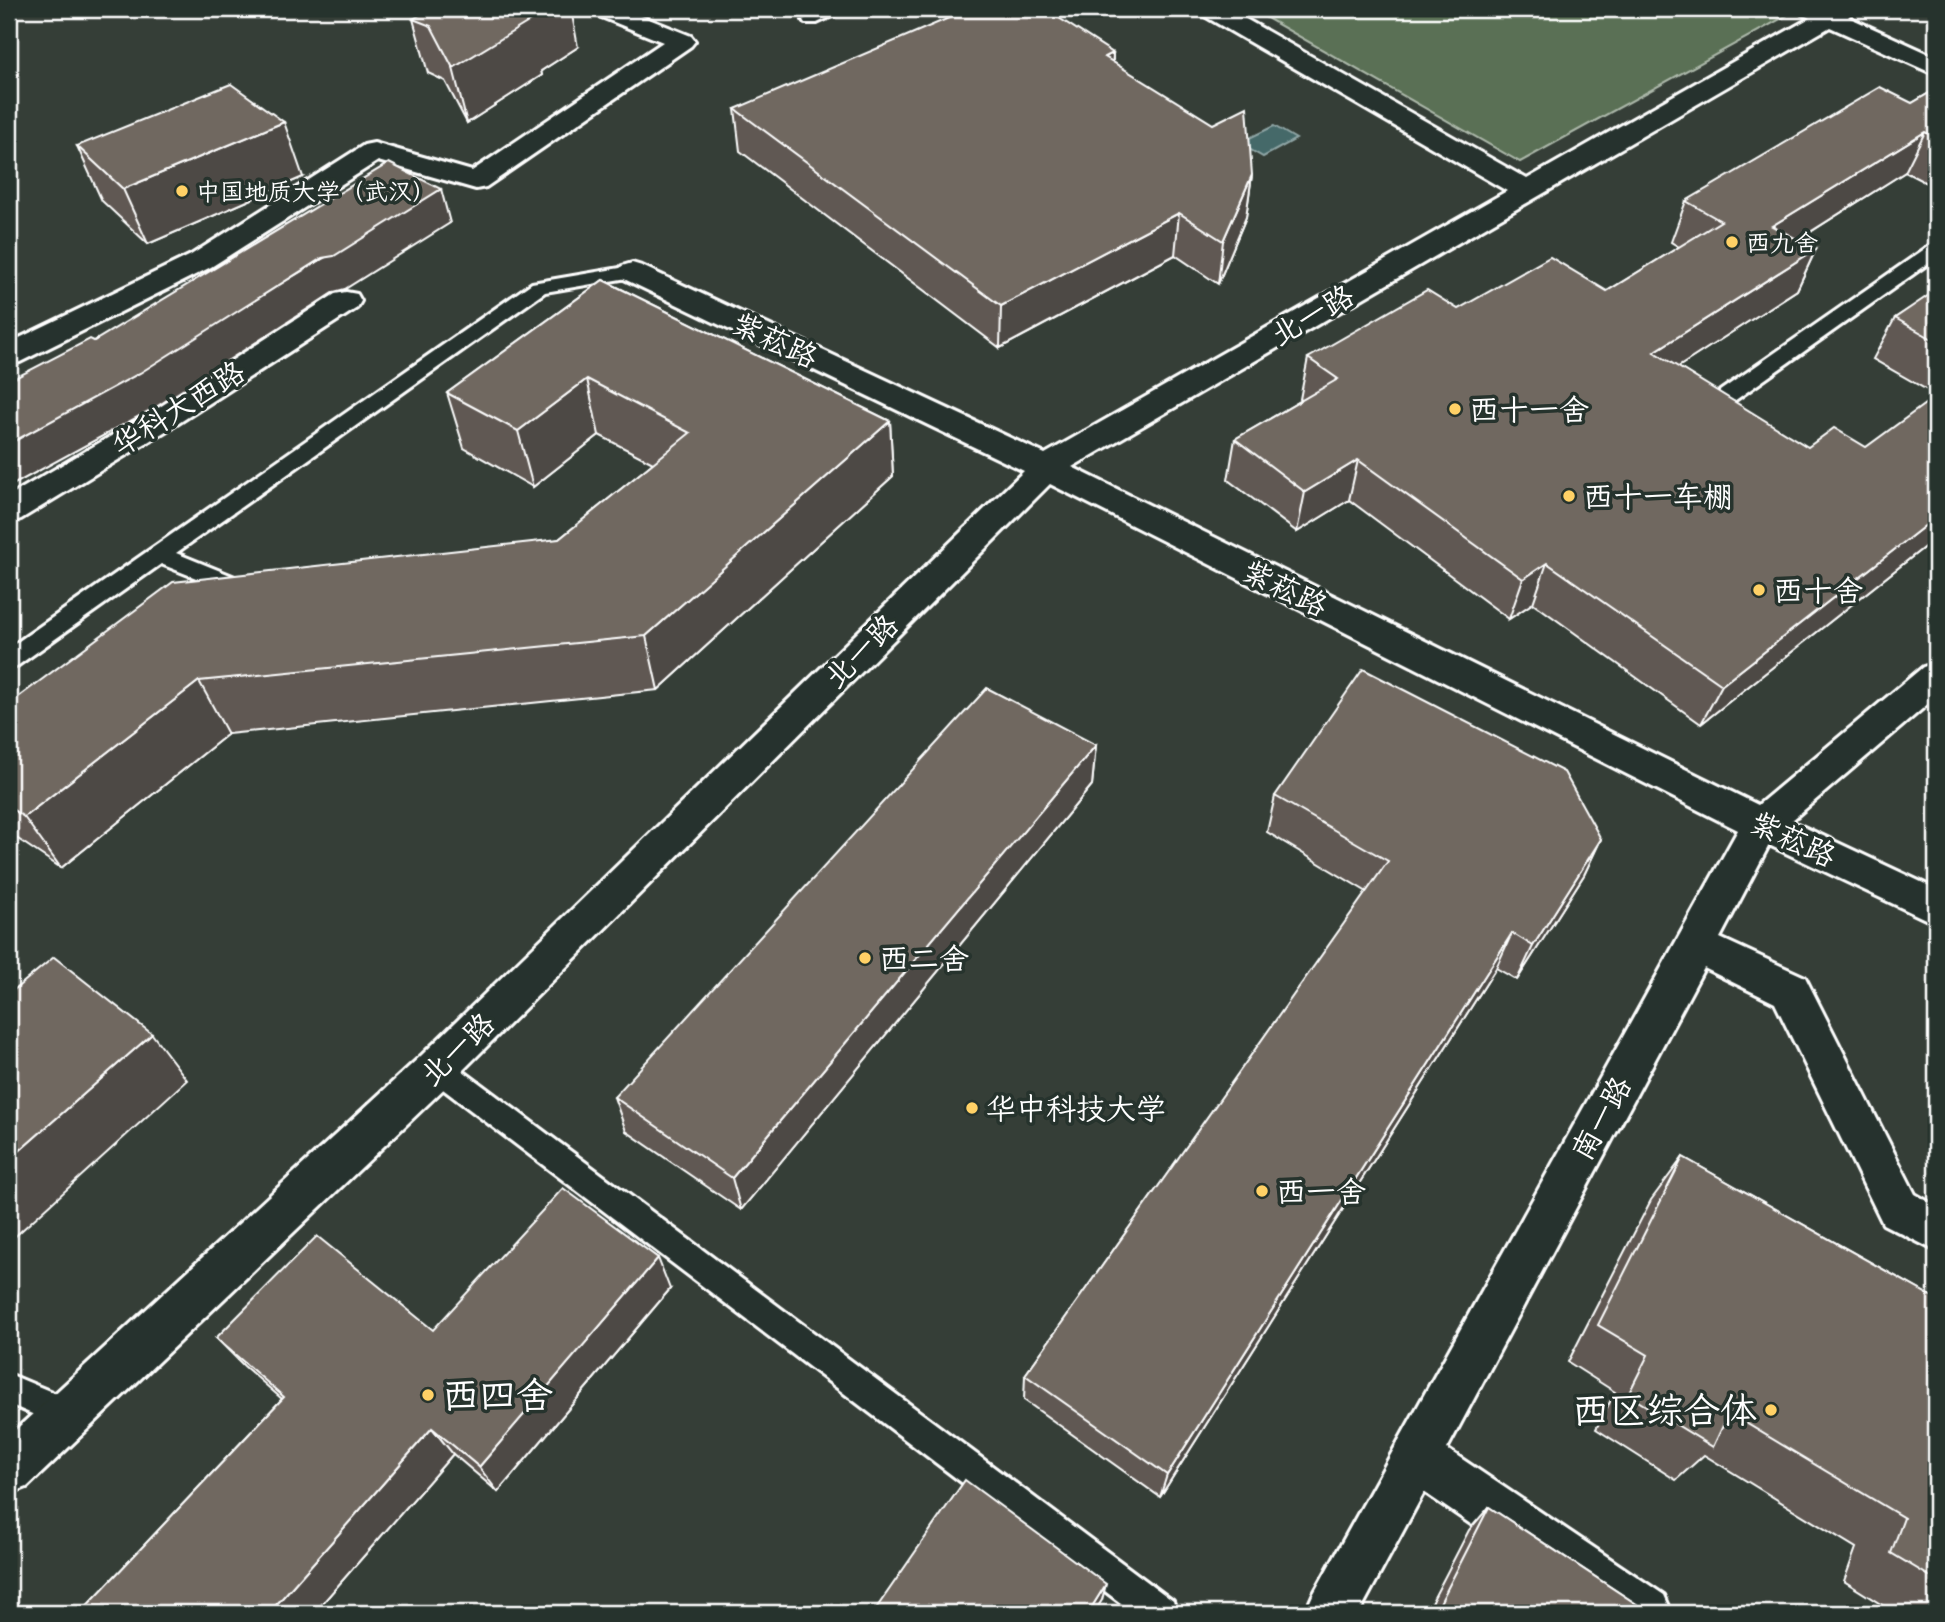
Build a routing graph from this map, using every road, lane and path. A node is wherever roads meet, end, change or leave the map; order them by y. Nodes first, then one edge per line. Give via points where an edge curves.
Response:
1 (603, 9) edge
2 (839, 9) edge
3 (1210, 9) edge
4 (1828, 12) edge
5 (811, 20) dead end
6 (1936, 67) edge
7 (1527, 191) junction
8 (1936, 250) edge
9 (632, 272) joint
10 (346, 301) dead end
11 (9, 355) edge
12 (1727, 396) edge
13 (1045, 468) junction
14 (9, 511) edge
15 (157, 554) junction
16 (266, 584) edge
17 (9, 660) edge
18 (1936, 677) edge
19 (1761, 824) junction
20 (1936, 907) edge
21 (1695, 945) junction
22 (437, 1069) junction
23 (1936, 1230) edge
24 (9, 1389) edge
25 (67, 1414) junction
26 (1416, 1457) junction
27 (9, 1469) edge
28 (1161, 1613) edge
29 (1331, 1613) edge
30 (1646, 1613) edge

1 - 11 street via 682,41 476,181 374,151 201,261
2 - 5 lane
3 - 7 street
4 - 6 street
4 - 7 street, 北一路
7 - 13 street, 北一路
8 - 12 lane
9 - 13 street, 紫菘路
9 - 15 lane via 539,287
10 - 14 street, 华科大西路
13 - 19 street, 紫菘路
13 - 22 street, 北一路
15 - 16 lane via 239,587
15 - 17 lane
18 - 19 street, 南一路
19 - 20 street, 紫菘路
19 - 21 street, 南一路
21 - 23 street via 1790,990 1899,1209
21 - 26 street, 南一路
22 - 25 street, 北一路
22 - 28 lane
24 - 25 lane
25 - 27 street, 北一路
26 - 29 street, 南一路
26 - 30 street

